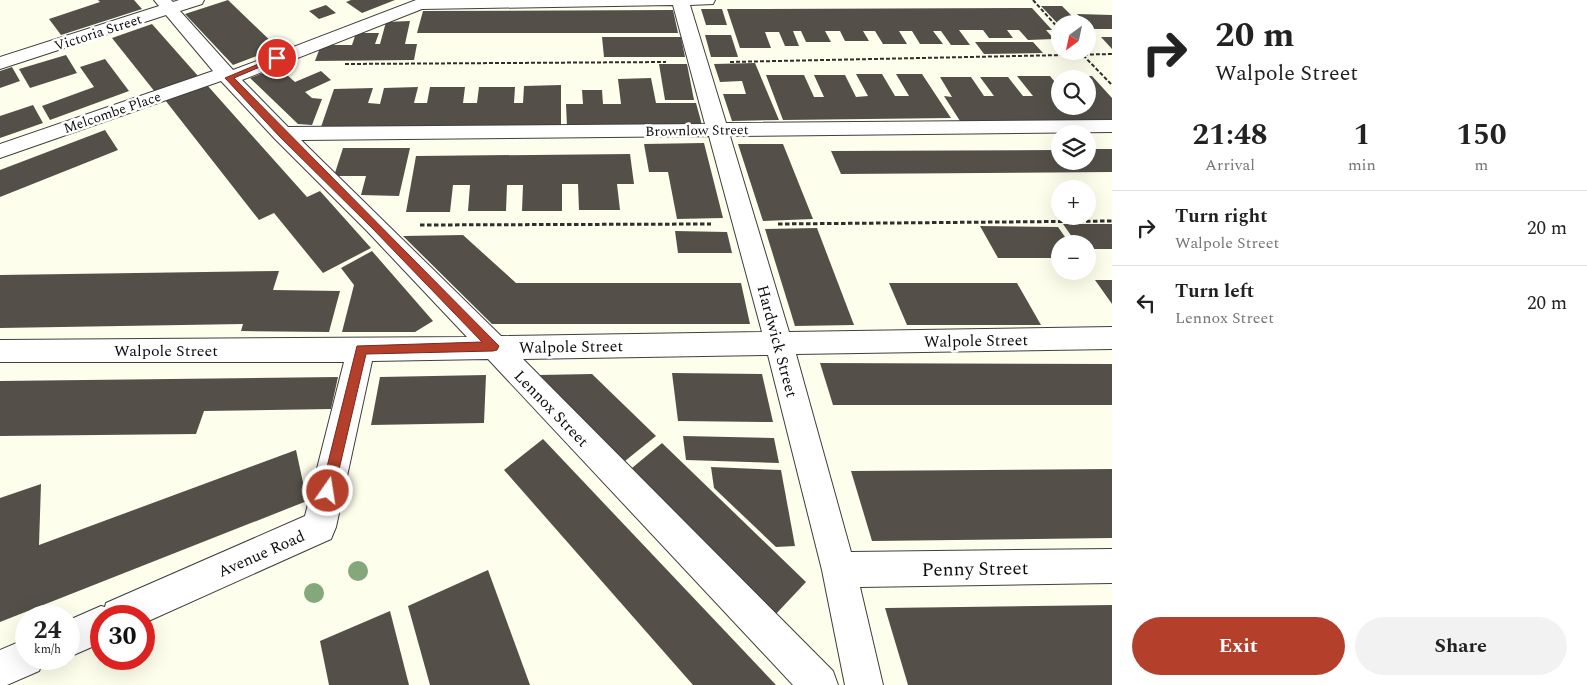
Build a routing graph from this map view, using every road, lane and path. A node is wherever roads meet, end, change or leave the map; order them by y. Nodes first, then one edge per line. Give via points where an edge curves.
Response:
1 (196, 0) edge
2 (680, 0) edge
3 (707, 0) edge
4 (1033, 0) edge
5 (166, 4) edge
6 (1051, 20) edge
7 (1088, 60) edge
8 (0, 63) edge
9 (227, 75) junction
10 (1112, 85) edge
11 (1112, 126) edge
12 (716, 130) junction
13 (282, 134) junction
14 (0, 151) edge
15 (1112, 338) edge
16 (779, 343) junction
17 (493, 346) junction
18 (361, 350) junction
19 (0, 351) edge
20 (1112, 566) edge
21 (839, 570) junction
22 (144, 605) edge
23 (15, 663) edge
24 (0, 669) edge
25 (819, 685) edge
26 (864, 685) edge

1 - 5 street, Victoria Street
2 - 3 street, Melcombe Place
2 - 9 street, Melcombe Place via 420,4
2 - 12 street, Hardwick Street
4 - 6 path
5 - 8 street, Victoria Street
5 - 9 street, Lennox Street
7 - 10 path
9 - 13 street, Lennox Street
9 - 14 street, Melcombe Place
11 - 12 street, Brownlow Street
12 - 13 street, Brownlow Street
12 - 16 street, Hardwick Street
13 - 17 street, Lennox Street
15 - 16 street, Walpole Street
16 - 17 street, Walpole Street
16 - 21 street, Hardwick Street
17 - 18 street, Walpole Street
17 - 25 street, Lennox Street
18 - 19 street, Walpole Street
18 - 22 street, Avenue Road via 319,527
20 - 21 street, Penny Street
21 - 26 street, Hardwick Street
23 - 24 street

